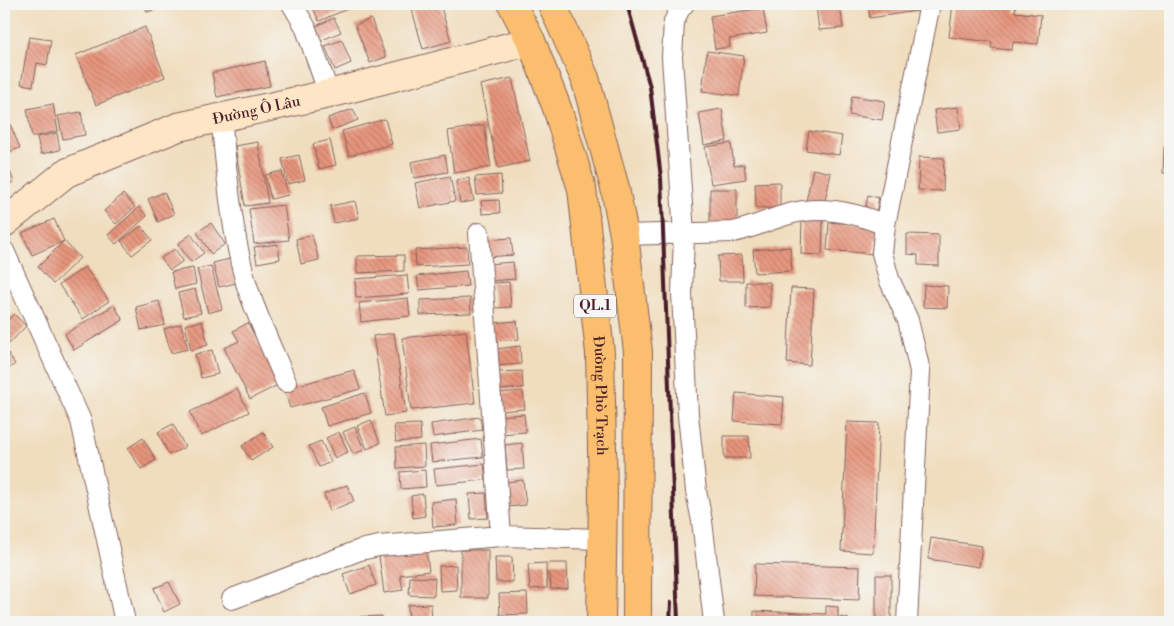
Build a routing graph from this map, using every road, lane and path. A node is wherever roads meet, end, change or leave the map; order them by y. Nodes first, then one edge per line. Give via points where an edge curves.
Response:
1 (292, 4) edge
2 (512, 4) edge
3 (552, 4) edge
4 (684, 4) edge
5 (930, 4) edge
6 (530, 42) junction
7 (330, 94) junction
8 (221, 118) junction
9 (4, 223) edge
10 (885, 225) junction
11 (479, 232) dead end
12 (684, 234) junction
13 (624, 235) junction
14 (4, 251) edge
15 (638, 352) junction
16 (600, 353) junction
17 (286, 382) dead end
18 (501, 536) junction
19 (602, 539) junction
20 (232, 599) dead end
21 (125, 622) edge
22 (602, 622) edge
23 (636, 622) edge
24 (714, 622) edge
25 (907, 622) edge

1 - 7 street via 305,26
2 - 6 highway, Đường Phò Trạch / QL.1
3 - 13 highway, QL.1 via 584,78 615,188
4 - 12 street via 674,22 672,57
5 - 10 street
6 - 7 main road, Đường Ô Lâu
6 - 16 highway, Đường Phò Trạch / QL.1 via 557,108 582,189
7 - 8 main road, Đường Ô Lâu
8 - 9 main road, Đường Ô Lâu via 178,127 66,174
8 - 17 street via 240,256 255,308
10 - 12 street via 828,210 790,214 746,230
10 - 25 street via 882,253 889,280 908,320 920,371
11 - 18 street
12 - 13 street
12 - 24 street via 682,294 688,415
13 - 15 highway, QL.1
14 - 21 street via 81,421
15 - 16 highway
15 - 23 highway, QL.1
16 - 19 highway, Đường Phò Trạch / QL.1
18 - 19 street
18 - 20 street via 370,548
19 - 22 highway, Đường Phò Trạch / QL.1

